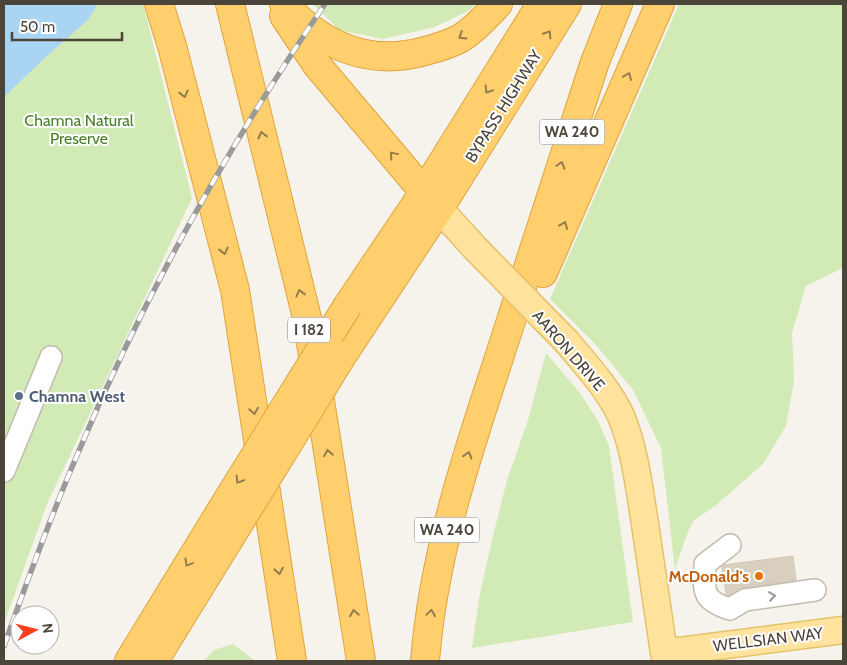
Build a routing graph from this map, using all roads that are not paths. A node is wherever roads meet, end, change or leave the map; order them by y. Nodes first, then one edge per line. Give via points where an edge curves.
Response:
1 (159, 4) edge
2 (230, 4) edge
3 (278, 4) edge
4 (284, 4) edge
5 (498, 4) edge
6 (541, 4) edge
7 (567, 4) edge
8 (618, 4) edge
9 (660, 4) edge
10 (432, 201) junction
11 (51, 357) dead end
12 (484, 402) junction
13 (4, 471) edge
14 (221, 531) junction
15 (730, 545) dead end
16 (815, 590) dead end
17 (843, 630) edge
18 (665, 657) edge
19 (129, 661) edge
20 (154, 661) edge
21 (292, 661) edge
22 (361, 661) edge
23 (424, 661) edge

1 -> 21 highway via 234,290
22 -> 2 highway, I 182 via 307,318
10 -> 3 highway via 316,65
5 -> 4 highway via 461,38 400,57 363,54 331,42 299,20
6 -> 10 highway, BYPASS HIGHWAY
10 -> 7 highway, BYPASS HIGHWAY
12 -> 8 highway, WA 240 via 592,71
12 -> 9 highway
10 - 14 highway, bridge via 358,311
10 - 18 main road, AARON DRIVE, bridge via 567,342 590,369 620,414 638,476
11 - 13 lane
23 -> 12 highway, WA 240 via 444,545
14 -> 19 highway
14 - 20 highway
15 -> 16 lane via 705,564 704,590 715,605 730,609 745,600
17 - 18 main road, WELLSIAN WAY

